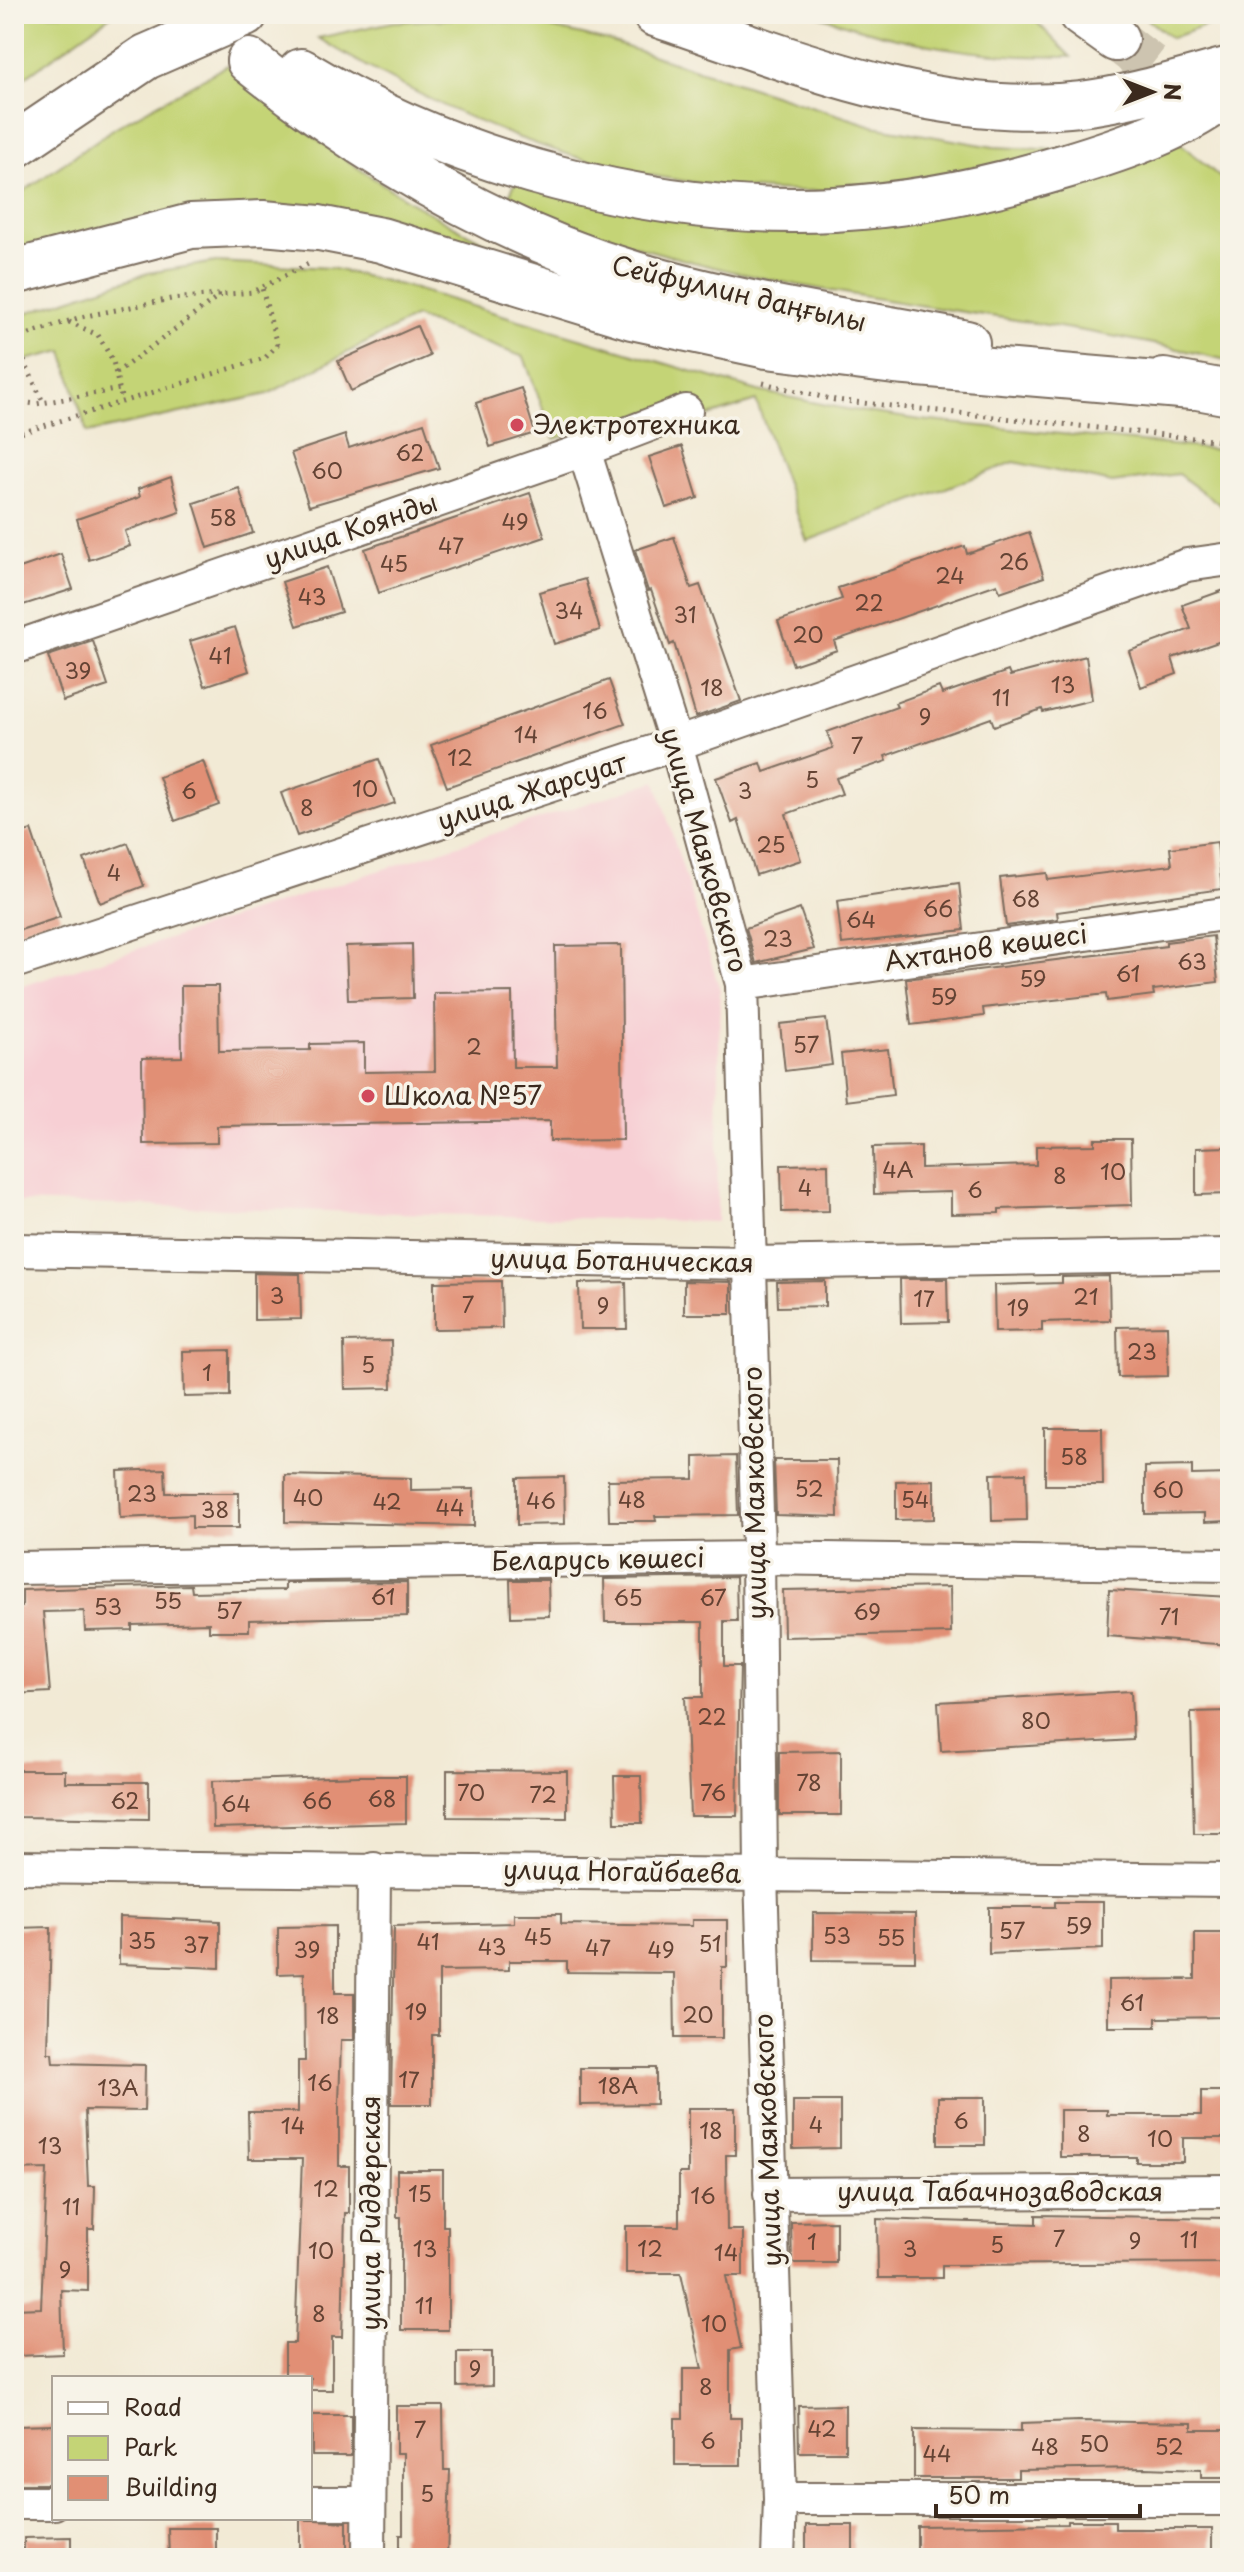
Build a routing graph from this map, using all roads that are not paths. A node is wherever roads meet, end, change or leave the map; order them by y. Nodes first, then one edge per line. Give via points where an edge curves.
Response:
1 (179, 14) edge
2 (245, 14) edge
3 (655, 14) edge
4 (1081, 14) edge
5 (1117, 30) tunnel mouth
6 (146, 57) junction
7 (1230, 69) edge
8 (1227, 114) edge
9 (16, 144) edge
10 (14, 272) edge
11 (1211, 390) edge
12 (686, 411) dead end
13 (584, 450) junction
14 (1230, 559) edge
15 (14, 648) edge
16 (676, 744) junction
17 (1230, 913) edge
18 (14, 962) edge
19 (742, 984) junction
20 (14, 1250) edge
21 (1230, 1255) edge
22 (749, 1263) junction
23 (758, 1558) junction
24 (1230, 1565) edge
25 (14, 1568) edge
26 (14, 1867) edge
27 (374, 1869) junction
28 (761, 1874) junction
29 (1230, 1880) edge
30 (1230, 2191) edge
31 (770, 2194) junction
32 (780, 2499) junction
33 (1230, 2499) edge
34 (14, 2503) edge
35 (52, 2503) edge
36 (312, 2503) edge
37 (369, 2503) junction
38 (369, 2558) edge
39 (778, 2558) edge

1 - 6 main road
2 - 6 main road
3 - 7 main road via 865,83 952,101 1081,104
4 - 5 main road
6 - 9 main road
8 - 11 main road, Сейфуллин даңғылы via 1025,179 926,199 833,209 695,203 614,190 462,149 264,60 364,146 427,183 606,264 748,301
10 - 11 main road via 191,226 263,223 319,228 381,240 632,317 767,346
12 - 13 street, улица Коянды
13 - 15 street, улица Коянды
13 - 16 street, улица Маяковского
14 - 16 street, улица Жарсуат via 1187,565
16 - 18 street, улица Жарсуат
16 - 19 street, улица Маяковского
17 - 19 street, Ахтанов көшесі
19 - 22 street, улица Маяковского
20 - 22 street, улица Ботаническая
21 - 22 street, улица Ботаническая
22 - 23 street, улица Маяковского
23 - 24 street, Беларусь көшесі
23 - 25 street, Беларусь көшесі
23 - 28 street, улица Маяковского
26 - 27 street, улица Ногайбаева
27 - 28 street, улица Ногайбаева
27 - 37 street, улица Риддерская
28 - 29 street, улица Ногайбаева
28 - 31 street, улица Маяковского
30 - 31 street, улица Табачнозаводская
31 - 32 street, улица Маяковского
32 - 33 street
32 - 39 street, улица Маяковского
34 - 35 street
36 - 37 street
37 - 38 street, улица Риддерская

